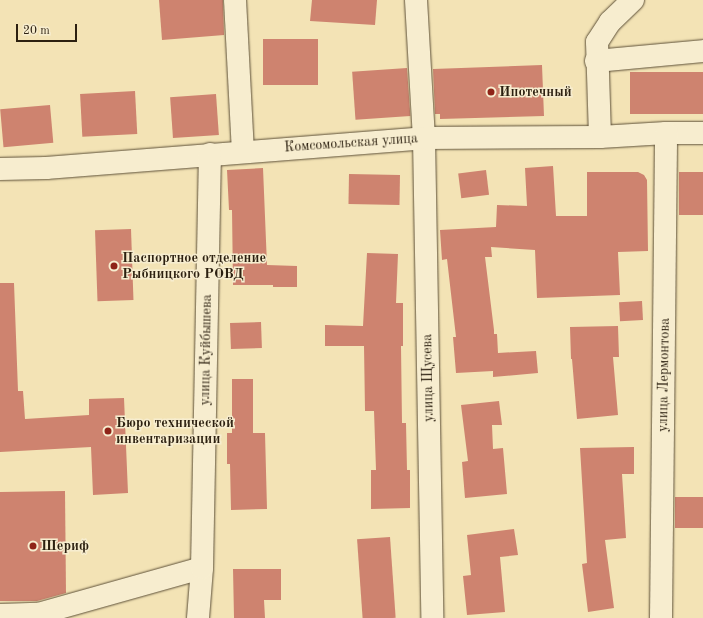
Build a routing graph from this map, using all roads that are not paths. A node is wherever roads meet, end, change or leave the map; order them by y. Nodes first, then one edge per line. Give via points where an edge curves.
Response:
1 (235, 0) edge
2 (416, 0) edge
3 (633, 0) edge
4 (703, 51) edge
5 (596, 61) junction
6 (666, 132) junction
7 (703, 133) edge
8 (600, 137) junction
9 (424, 138) junction
10 (243, 151) junction
11 (210, 154) junction
12 (0, 169) edge
13 (202, 568) junction
14 (78, 601) junction
15 (0, 615) edge
16 (61, 618) edge
17 (198, 618) edge
18 (432, 618) edge
19 (661, 618) edge

1 - 10 street
2 - 9 street, улица Щусева
3 - 5 street via 610,22 597,42
4 - 5 street
5 - 8 street
6 - 7 street, Комсомольская улица
6 - 8 street, Комсомольская улица
6 - 19 street, улица Лермонтова
8 - 9 street, Комсомольская улица
9 - 10 street, Комсомольская улица
9 - 18 street, улица Щусева
10 - 11 street, Комсомольская улица
11 - 12 street, Комсомольская улица via 46,168
11 - 13 street, улица Куйбышева
13 - 14 street
13 - 17 street, улица Куйбышева
14 - 15 street via 38,614
14 - 16 street

